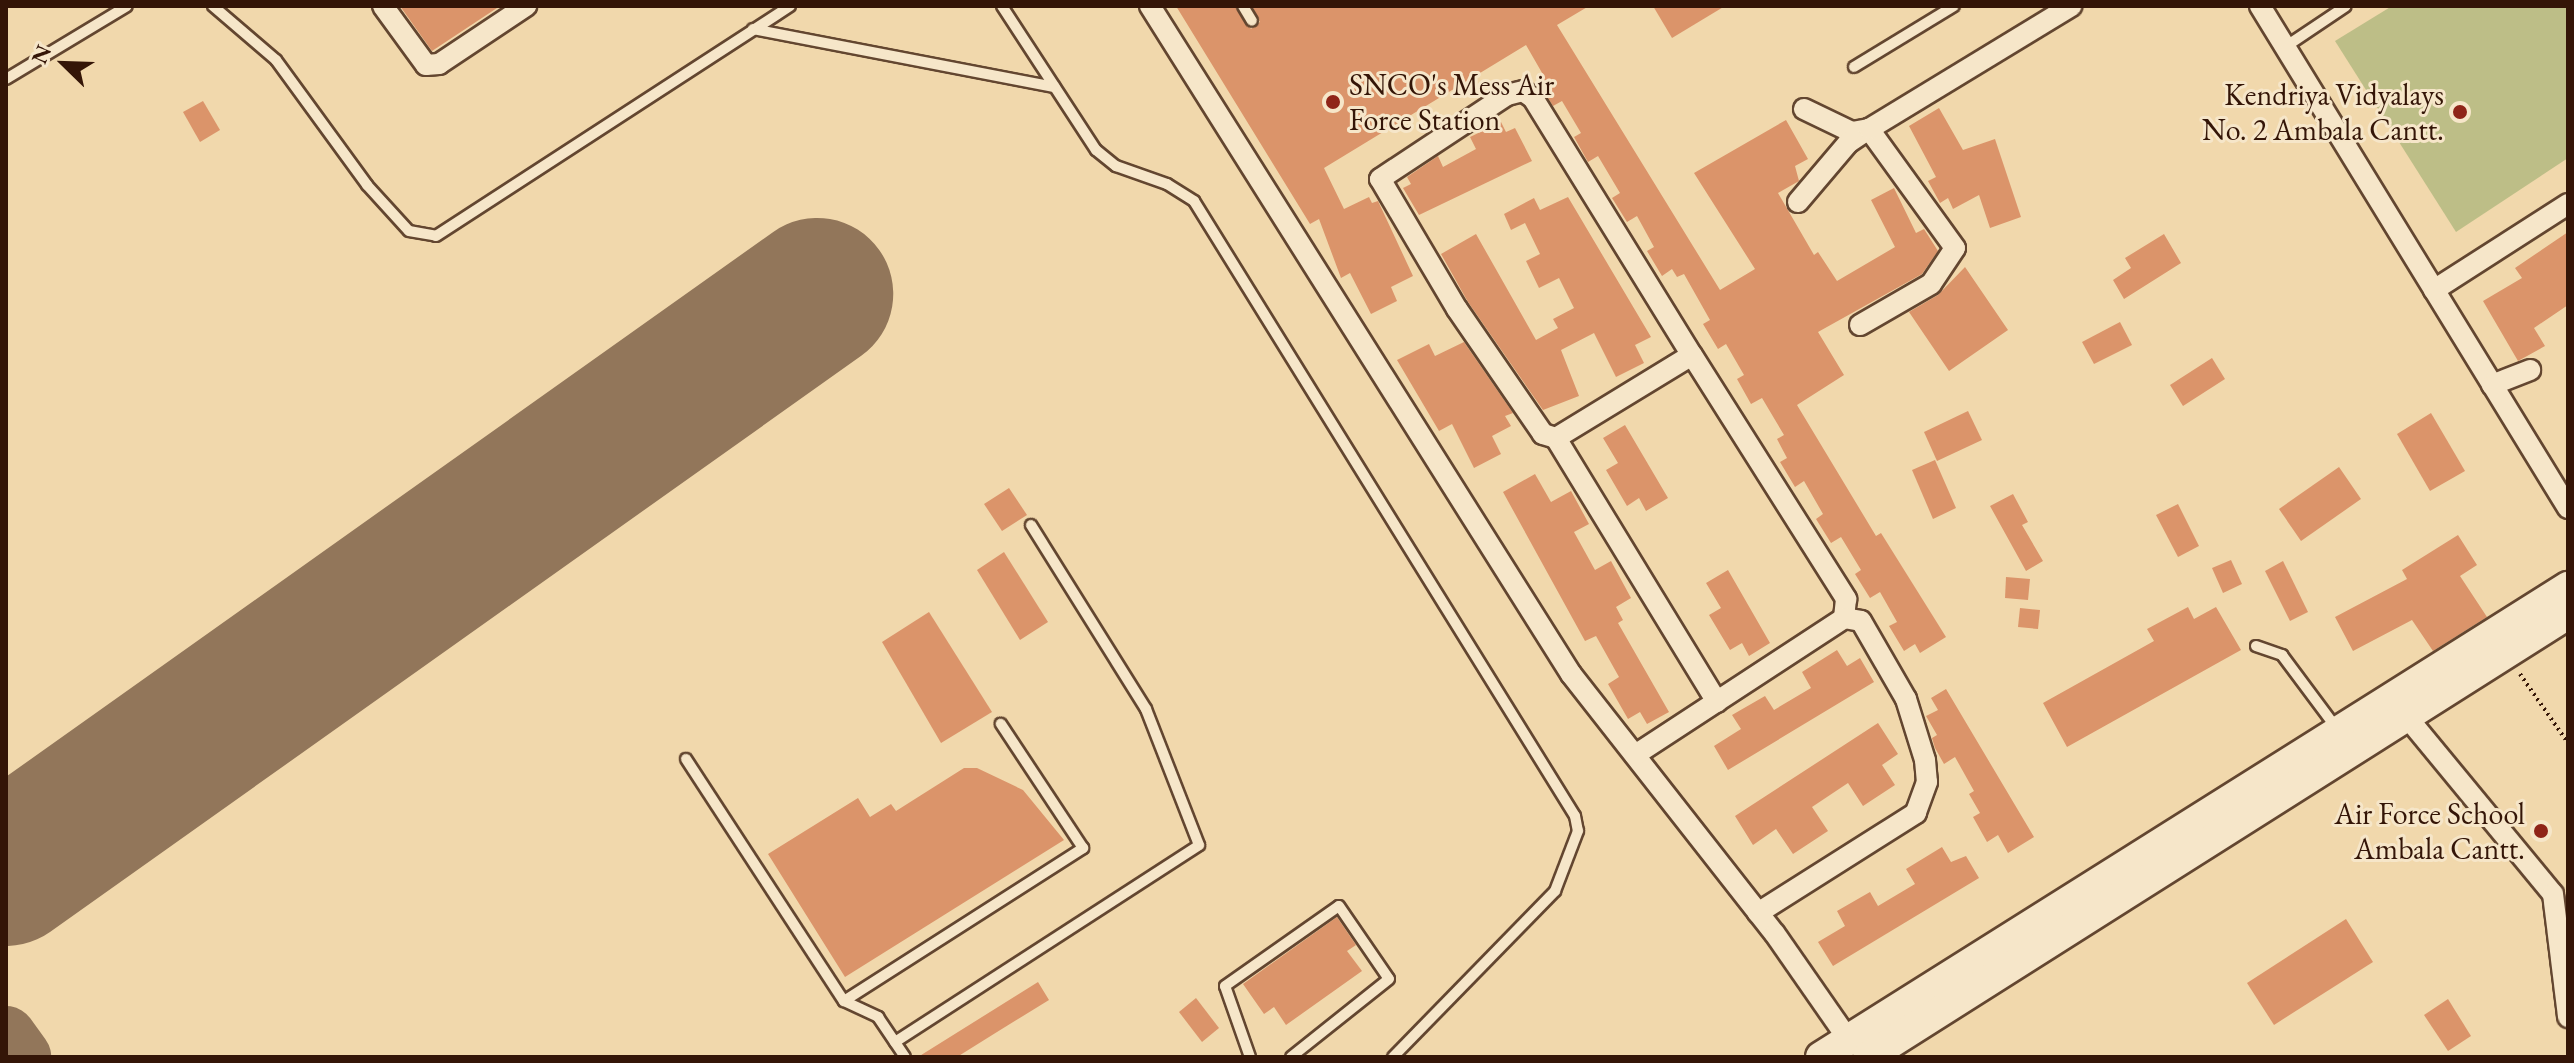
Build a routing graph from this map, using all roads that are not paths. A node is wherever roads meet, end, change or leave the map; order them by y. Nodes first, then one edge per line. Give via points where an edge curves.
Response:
1 (127, 6) edge
2 (213, 6) edge
3 (383, 6) edge
4 (526, 6) edge
5 (790, 6) edge
6 (1002, 6) edge
7 (1150, 6) edge
8 (1243, 6) edge
9 (1954, 6) edge
10 (2071, 6) edge
11 (2260, 6) edge
12 (2346, 6) edge
13 (1252, 21) dead end
14 (753, 29) junction
15 (2285, 47) junction
16 (1854, 67) dead end
17 (6, 79) edge
18 (1054, 87) junction
19 (1804, 109) dead end
20 (1869, 129) junction
21 (1798, 202) dead end
22 (2568, 204) edge
23 (2434, 290) junction
24 (1860, 325) dead end
25 (1692, 355) junction
26 (2530, 370) dead end
27 (2492, 385) junction
28 (1556, 438) junction
29 (2568, 508) edge
30 (1031, 525) dead end
31 (2568, 587) edge
32 (2568, 614) edge
33 (1844, 618) junction
34 (2256, 646) dead end
35 (1717, 702) junction
36 (2407, 717) junction
37 (1001, 724) dead end
38 (2339, 732) junction
39 (1635, 755) junction
40 (686, 759) dead end
41 (1758, 913) junction
42 (844, 1001) junction
43 (2568, 1017) edge
44 (895, 1042) junction
45 (1858, 1048) edge
46 (905, 1057) edge
47 (1250, 1057) edge
48 (1291, 1057) edge
49 (1393, 1057) edge
50 (1821, 1057) edge

1 - 17 lane
2 - 14 lane via 276,60 367,185 409,231 436,236
3 - 4 street via 426,65 439,64
5 - 14 lane
6 - 18 lane
7 - 39 street via 1571,674
8 - 13 lane
9 - 16 lane
10 - 20 street
11 - 15 street
12 - 15 lane
14 - 18 lane
15 - 23 street
18 - 49 lane via 1096,150 1116,166 1167,184 1194,201 1575,816 1578,831 1555,891
19 - 20 street via 1852,132
20 - 21 street via 1848,143
20 - 24 street via 1955,248 1931,284
22 - 23 street
23 - 27 street
25 - 28 street
25 - 28 street via 1533,98 1523,91 1507,95 1380,179 1457,309 1543,434
25 - 33 street via 1846,599
26 - 27 street
27 - 29 street
28 - 35 street
30 - 44 lane via 1146,709 1199,845
31 - 38 main road
32 - 36 main road
33 - 35 street
33 - 41 street via 1861,621 1906,699 1927,782 1916,813
34 - 38 lane via 2282,655
35 - 39 street
36 - 43 street via 2553,894
36 - 45 main road
37 - 42 lane via 1083,848
38 - 45 main road
39 - 41 street
40 - 42 lane
41 - 45 street
42 - 44 lane via 878,1017
44 - 46 lane
45 - 50 main road
47 - 48 lane via 1225,986 1339,906 1389,979

